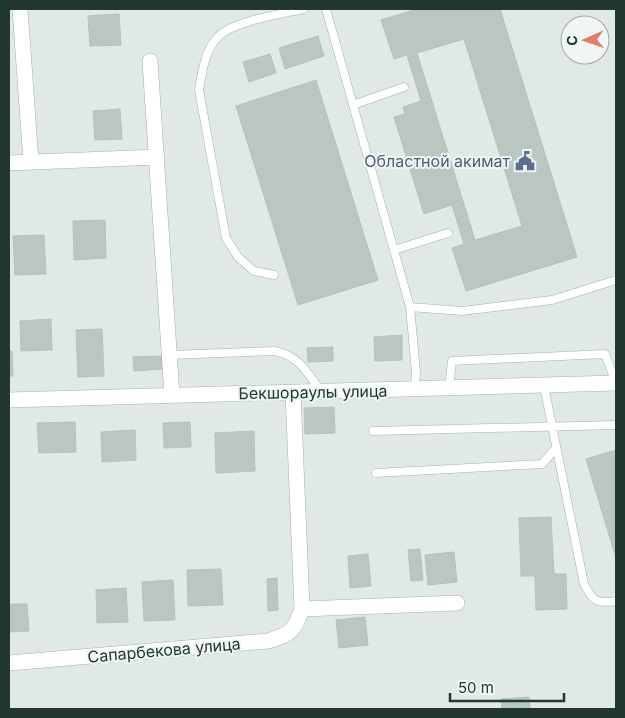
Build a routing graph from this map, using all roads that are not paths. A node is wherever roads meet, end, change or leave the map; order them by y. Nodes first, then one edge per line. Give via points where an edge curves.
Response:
1 (20, 9) edge
2 (303, 9) edge
3 (326, 9) edge
4 (286, 11) edge
5 (150, 61) dead end
6 (404, 87) dead end
7 (353, 104) junction
8 (156, 157) junction
9 (31, 162) junction
10 (9, 163) edge
11 (448, 233) dead end
12 (394, 250) junction
13 (274, 275) dead end
14 (616, 280) edge
15 (410, 307) junction
16 (169, 355) junction
17 (616, 383) edge
18 (544, 386) junction
19 (449, 388) junction
20 (415, 389) junction
21 (322, 392) junction
22 (293, 393) junction
23 (172, 396) junction
24 (9, 400) edge
25 (616, 425) edge
26 (552, 428) junction
27 (373, 432) dead end
28 (556, 448) junction
29 (376, 473) dead end
30 (616, 601) edge
31 (457, 603) dead end
32 (302, 608) junction
33 (9, 663) edge

1 - 9 street
2 - 4 lane
3 - 7 lane
4 - 13 lane via 237,25 219,36 208,52 199,90 226,238 238,257 254,271
5 - 8 street
6 - 7 lane
7 - 12 lane
8 - 9 street
8 - 16 street
9 - 10 street
11 - 12 lane
12 - 15 lane
14 - 15 lane via 552,300 462,311
15 - 20 lane
16 - 21 lane via 284,353 308,372
16 - 23 street
17 - 18 street, Бекшораулы улица
17 - 19 lane via 605,354 452,361
18 - 19 street, Бекшораулы улица
18 - 26 lane
19 - 20 street, Бекшораулы улица
20 - 21 street, Бекшораулы улица
21 - 22 street, Бекшораулы улица
22 - 23 street, Бекшораулы улица
22 - 32 street
23 - 24 street, Бекшораулы улица
25 - 26 lane
26 - 27 lane
26 - 28 lane
28 - 29 lane via 542,464
28 - 30 lane via 584,584 592,598
31 - 32 street
32 - 33 street, Сапарбекова улица via 296,626 289,634 268,641

